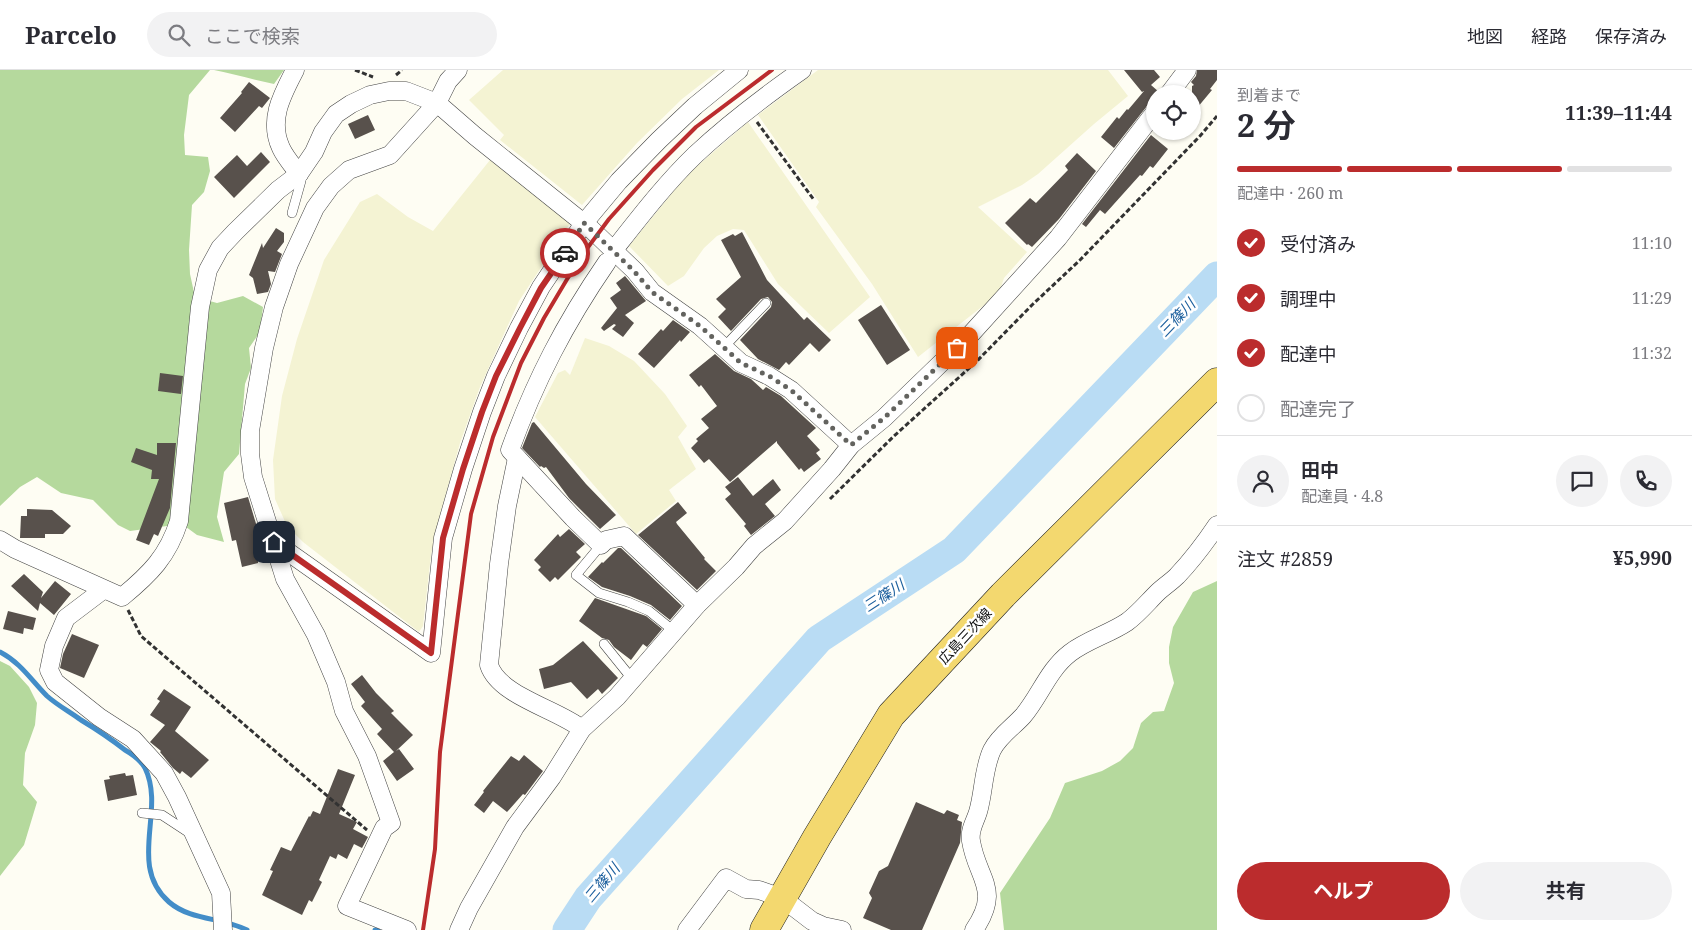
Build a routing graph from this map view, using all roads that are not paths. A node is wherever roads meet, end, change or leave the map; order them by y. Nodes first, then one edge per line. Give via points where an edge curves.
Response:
1 (295, 70) edge
2 (458, 70) edge
3 (739, 70) edge
4 (802, 70) edge
5 (1187, 70) edge
6 (1176, 85) edge
7 (437, 102) junction
8 (1146, 124) edge
9 (299, 174) junction
10 (292, 213) dead end
11 (584, 223) junction
12 (610, 256) junction
13 (766, 303) dead end
14 (724, 347) junction
15 (1217, 382) edge
16 (851, 445) junction
17 (517, 458) junction
18 (1217, 525) edge
19 (0, 540) edge
20 (274, 542) junction
21 (601, 545) junction
22 (103, 590) junction
23 (697, 605) junction
24 (675, 632) junction
25 (604, 644) dead end
26 (633, 680) junction
27 (582, 729) junction
28 (144, 813) dead end
29 (195, 836) junction
30 (782, 898) junction
31 (224, 930) edge
32 (407, 930) edge
33 (459, 930) edge
34 (687, 930) edge
35 (764, 930) edge
36 (842, 930) edge
37 (974, 930) edge

1 - 9 street via 280,99 275,124 281,148
2 - 7 street
3 - 11 street via 659,140
4 - 12 street via 694,156 639,217
5 - 6 street
7 - 9 street via 406,91 389,91 351,104 336,114
7 - 11 street
7 - 20 street via 390,156 349,170 331,186 315,208 289,264 264,348 250,431 253,477
8 - 16 street via 1058,238 970,335 884,418
9 - 10 lane via 301,181
9 - 22 street via 235,232 220,248 208,270 200,307 179,521 174,536 148,575 122,597
11 - 12 street
11 - 20 street via 541,288 496,376 482,412 443,538 431,653
12 - 14 street via 634,271 652,292
12 - 17 street via 569,319 541,373 510,450
13 - 14 lane
14 - 16 street via 741,363 791,390
15 - 30 main road, 広島三次線 via 1004,595 891,716
16 - 23 street via 785,521 754,546
17 - 21 street
17 - 27 street via 499,564 489,665 492,673 519,696 571,720
18 - 37 street via 1176,577 1140,610 1126,622 1070,652 1049,674 1035,701 993,749 972,826 971,840 986,881 987,897 986,909
19 - 22 street
20 - 32 street via 285,579 316,635 336,682 344,711 367,756 391,823 384,828 347,906
21 - 23 street via 606,540 624,536
21 - 24 lane via 576,575 599,593 649,612
22 - 29 street via 66,618 54,646 49,670 54,682 146,752 164,773
23 - 24 street
24 - 26 street
25 - 26 lane
26 - 27 street
27 - 33 street via 515,827
28 - 29 lane via 170,819
29 - 31 street via 221,894
30 - 34 street via 746,889 726,878
30 - 35 main road, 広島三次線
30 - 36 street via 812,921

